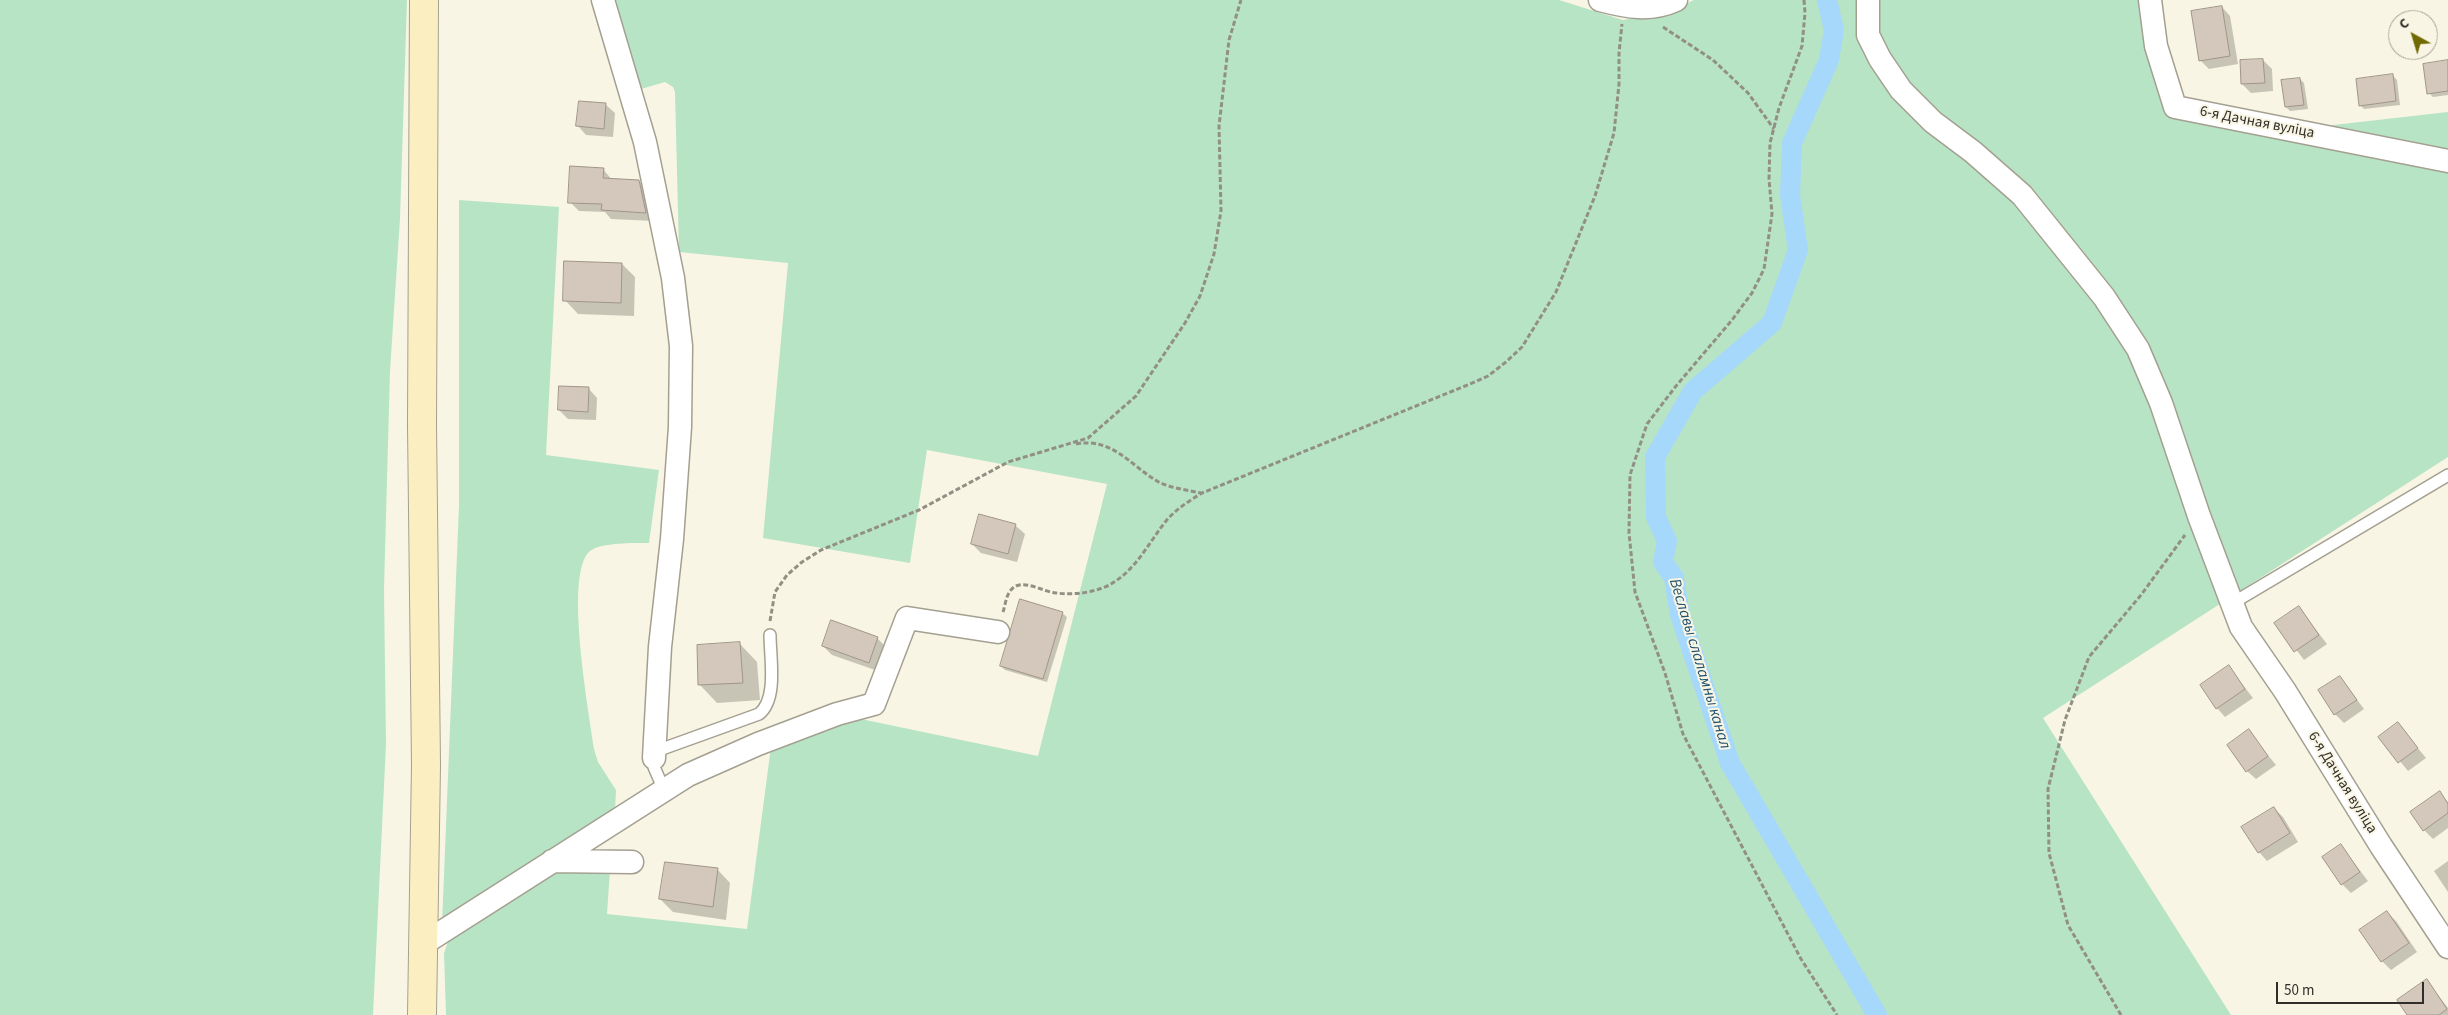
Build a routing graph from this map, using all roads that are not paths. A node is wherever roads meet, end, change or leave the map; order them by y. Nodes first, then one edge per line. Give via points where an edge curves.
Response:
1 (424, 0) edge
2 (603, 0) edge
3 (1600, 0) edge
4 (1676, 0) edge
5 (1868, 0) edge
6 (2150, 0) edge
7 (2448, 161) edge
8 (2448, 475) edge
9 (2232, 604) junction
10 (998, 632) road end
11 (770, 634) road end
12 (654, 758) junction
13 (664, 790) junction
14 (552, 861) junction
15 (632, 862) dead end
16 (2446, 940) edge
17 (423, 944) junction
18 (422, 1015) edge

1 - 17 street via 422,425 426,765
2 - 12 street via 645,142 673,278 680,346 680,427 660,647
3 - 4 street via 1650,8
5 - 9 street, 6-я Дачная вуліца via 1868,35 1901,90 1933,122 2022,195 2104,297 2138,349 2162,403 2198,516
6 - 7 street, 6-я Дачная вуліца via 2156,46 2175,107
8 - 9 lane
9 - 16 street, 6-я Дачная вуліца via 2241,627
10 - 13 street via 907,618 874,704 837,714 758,744 688,775
11 - 12 lane via 771,691 767,708 759,714 662,749
12 - 13 lane via 654,767
13 - 14 street
14 - 15 street
14 - 17 street
17 - 18 street

